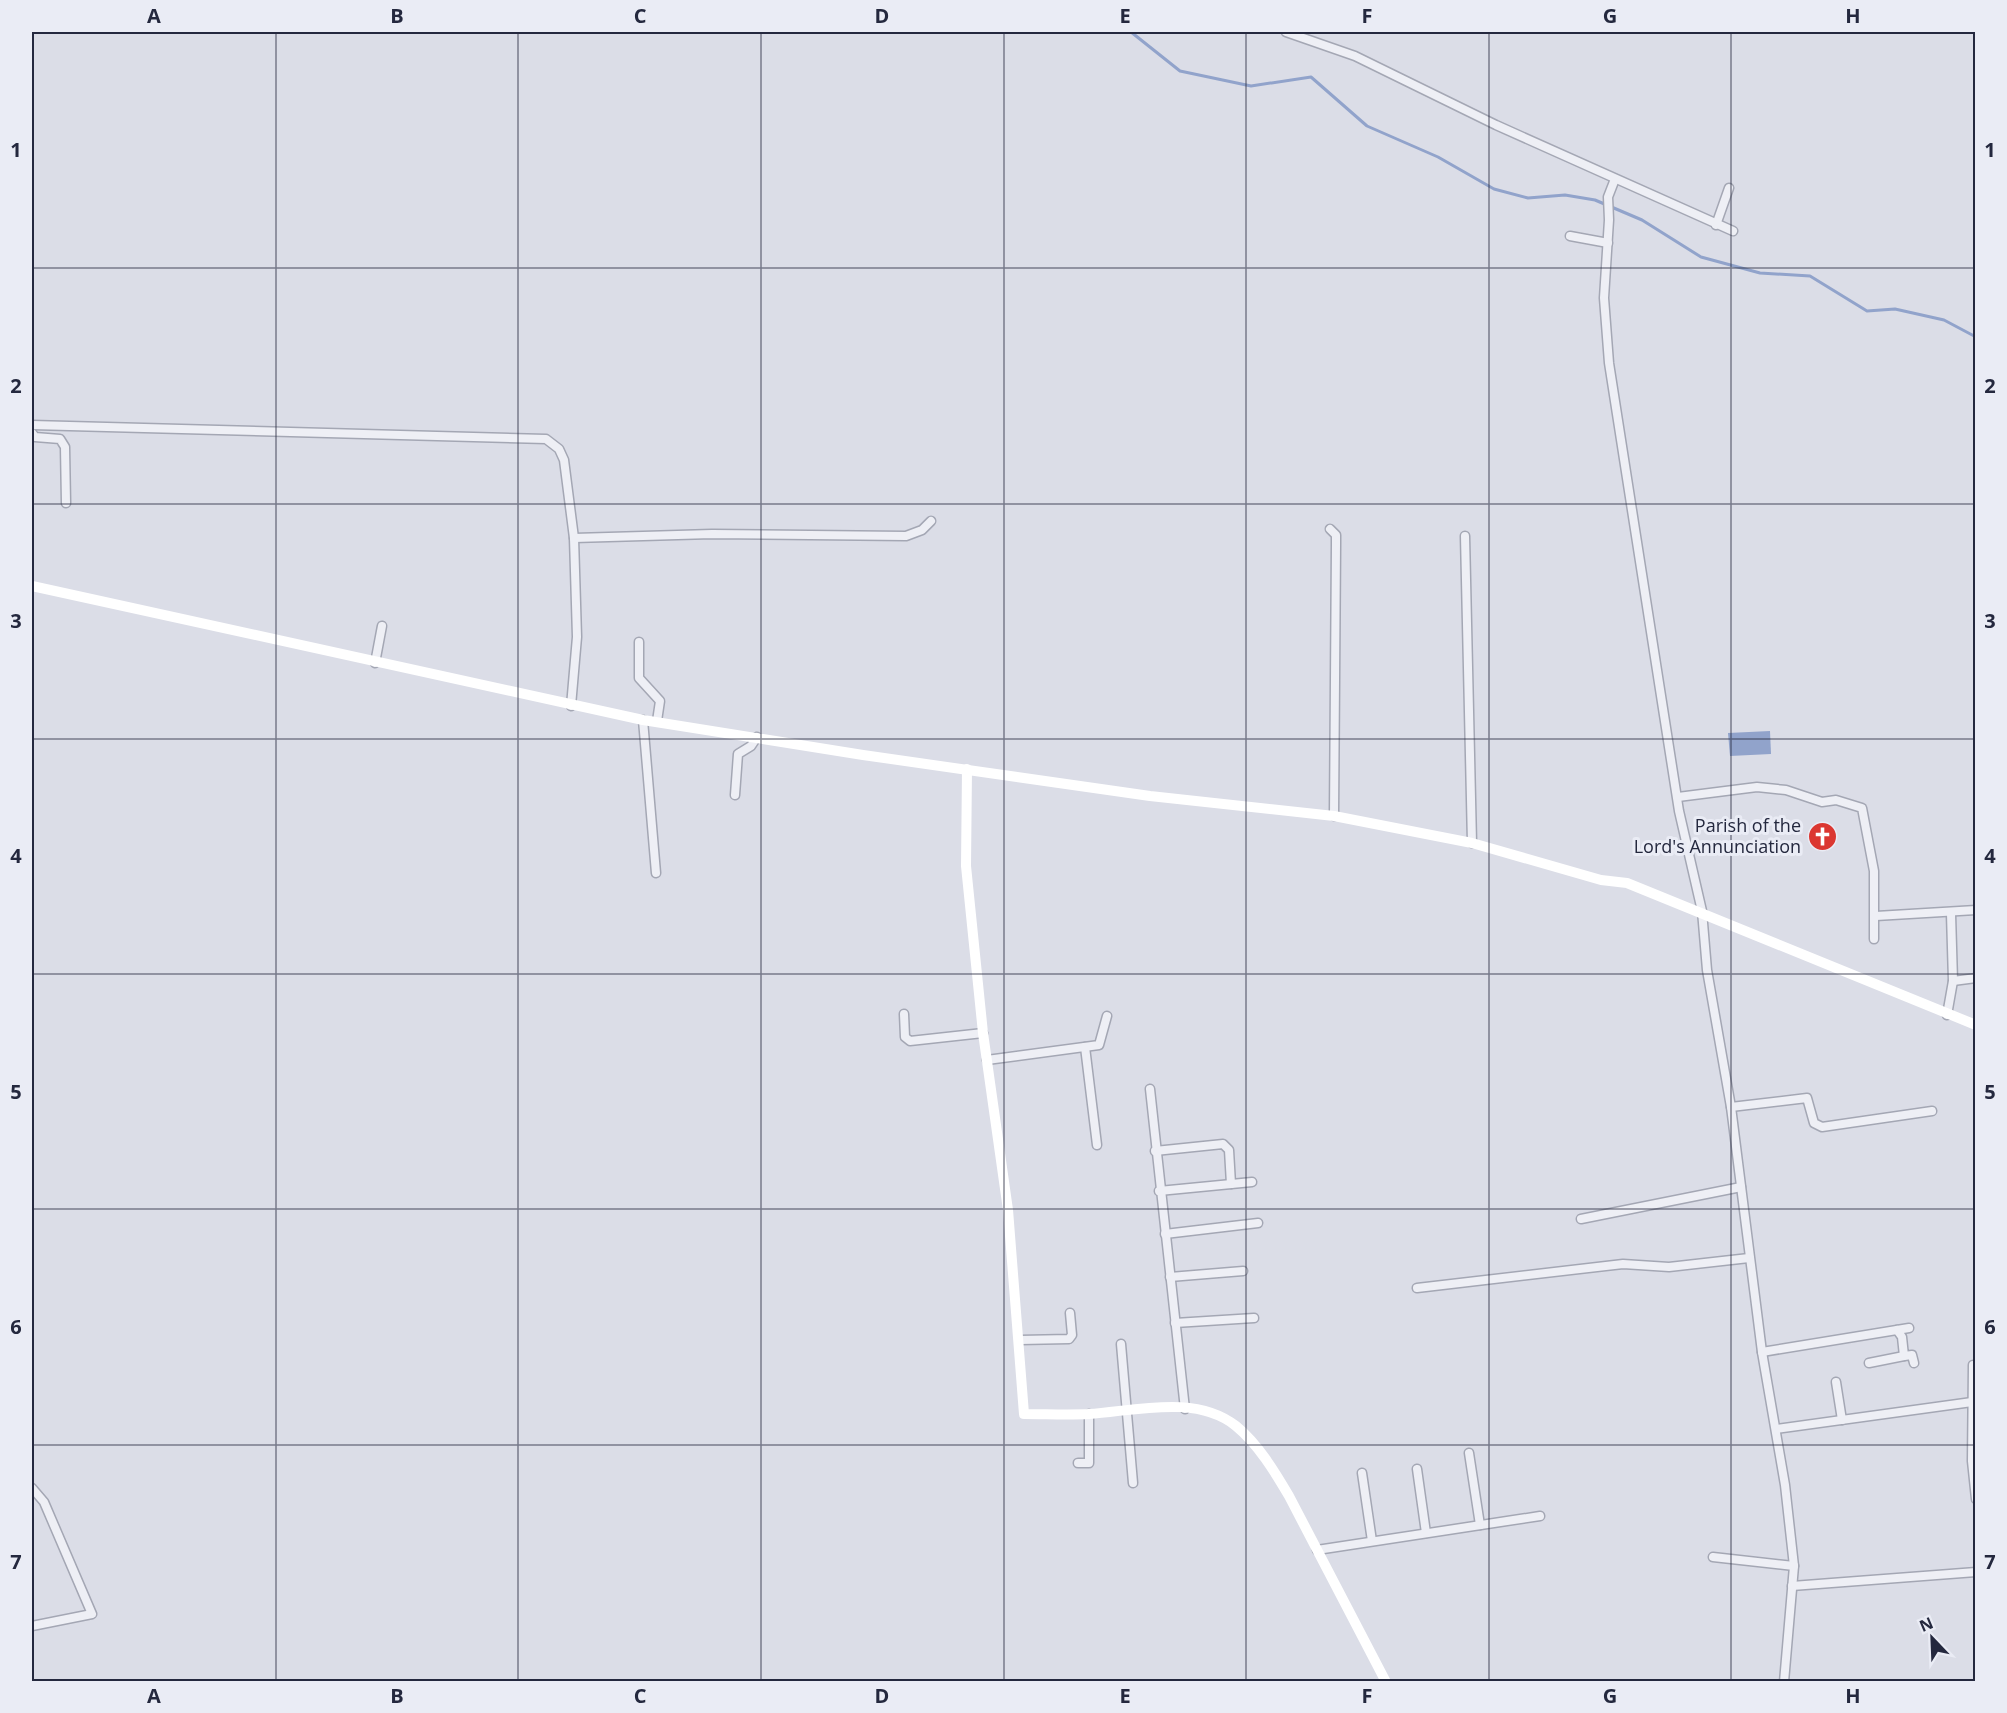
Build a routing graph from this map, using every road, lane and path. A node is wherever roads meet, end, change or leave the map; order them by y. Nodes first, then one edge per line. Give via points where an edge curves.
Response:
1 (1286, 32) edge
2 (1615, 179) junction
3 (1729, 188) dead end
4 (1716, 225) junction
5 (1733, 231) dead end
6 (1570, 236) dead end
7 (1608, 243) junction
8 (32, 425) edge
9 (32, 433) edge
10 (66, 503) dead end
11 (931, 521) dead end
12 (1330, 529) dead end
13 (1465, 536) dead end
14 (574, 538) junction
15 (32, 586) edge
16 (382, 626) dead end
17 (639, 642) dead end
18 (375, 663) junction
19 (571, 706) junction
20 (643, 720) junction
21 (657, 721) junction
22 (757, 737) junction
23 (968, 769) junction
24 (735, 795) dead end
25 (1678, 797) junction
26 (1334, 816) junction
27 (1472, 843) junction
28 (656, 873) dead end
29 (1976, 910) edge
30 (1702, 911) junction
31 (1952, 914) junction
32 (1876, 916) junction
33 (1874, 939) dead end
34 (1976, 978) edge
35 (1953, 981) junction
36 (904, 1014) dead end
37 (1947, 1015) junction
38 (1107, 1016) dead end
39 (1976, 1025) edge
40 (983, 1033) junction
41 (1085, 1047) junction
42 (987, 1060) junction
43 (1150, 1089) dead end
44 (1731, 1107) junction
45 (1932, 1111) dead end
46 (1097, 1145) dead end
47 (1155, 1151) junction
48 (1252, 1182) dead end
49 (1231, 1184) junction
50 (1741, 1187) junction
51 (1159, 1191) junction
52 (1581, 1219) dead end
53 (1258, 1223) dead end
54 (1165, 1234) junction
55 (1749, 1258) junction
56 (1243, 1271) dead end
57 (1170, 1277) junction
58 (1417, 1288) dead end
59 (1070, 1313) dead end
60 (1254, 1317) dead end
61 (1175, 1323) junction
62 (1909, 1328) dead end
63 (1897, 1330) junction
64 (1020, 1341) junction
65 (1121, 1344) dead end
66 (1762, 1352) junction
67 (1904, 1356) junction
68 (1869, 1363) dead end
69 (1914, 1363) dead end
70 (1973, 1365) dead end
71 (1836, 1382) dead end
72 (1972, 1402) junction
73 (1126, 1409) junction
74 (1185, 1409) junction
75 (1089, 1414) junction
76 (1842, 1420) junction
77 (1776, 1429) junction
78 (1469, 1453) dead end
79 (1078, 1463) dead end
80 (1417, 1469) dead end
81 (1362, 1473) dead end
82 (1133, 1483) dead end
83 (32, 1488) edge
84 (1976, 1499) edge
85 (1540, 1516) dead end
86 (1480, 1525) junction
87 (1426, 1533) junction
88 (1372, 1541) junction
89 (1317, 1550) junction
90 (1713, 1557) dead end
91 (1794, 1566) junction
92 (1976, 1572) edge
93 (1792, 1586) junction
94 (32, 1626) edge
95 (1386, 1682) edge
96 (1784, 1682) edge

1 - 2 street via 1355,56
2 - 4 street
2 - 7 street via 1608,196
3 - 4 street
4 - 5 street
6 - 7 street
7 - 25 street via 1604,298 1609,363
8 - 14 street via 546,439 559,449 564,460
9 - 10 street via 35,437 60,439 65,447
11 - 14 street via 922,530 906,536 712,534
12 - 26 street via 1336,535
13 - 27 street
14 - 19 street via 577,637
15 - 18 main road
16 - 18 street
17 - 21 street via 639,678 660,701
18 - 19 main road
19 - 20 main road
20 - 21 main road
20 - 28 street
21 - 22 main road
22 - 23 main road
22 - 24 street via 738,754
23 - 26 main road
23 - 40 main road via 966,866
25 - 30 street
25 - 32 street via 1757,787 1862,808 1874,871
26 - 27 main road
27 - 30 main road via 1601,880 1627,883
29 - 31 street
30 - 37 main road
30 - 44 street via 1707,970
31 - 32 street
31 - 35 street
32 - 33 street
34 - 35 street
35 - 37 street
36 - 40 street via 905,1037 910,1041
37 - 39 main road
38 - 41 street via 1099,1045
40 - 42 main road
41 - 42 street
41 - 46 street
42 - 64 main road via 1008,1210
43 - 47 street
44 - 45 street via 1804,1097 1810,1101 1814,1123 1822,1127
44 - 50 street
47 - 49 street via 1223,1144 1229,1150
47 - 51 street
48 - 49 street
49 - 51 street
50 - 52 street
50 - 55 street
51 - 54 street
53 - 54 street
54 - 57 street
55 - 58 street via 1669,1267 1623,1264
55 - 66 street
56 - 57 street
57 - 61 street
59 - 64 street via 1069,1339
60 - 61 street
61 - 74 street
62 - 63 street
63 - 66 street
63 - 67 street via 1902,1337
64 - 75 main road via 1024,1413
65 - 73 street
66 - 77 street
67 - 68 street
67 - 69 street via 1912,1355
70 - 72 street
71 - 76 street
72 - 76 street
72 - 84 street
73 - 74 main road
73 - 75 main road
73 - 82 street
74 - 89 main road via 1212,1413 1236,1426 1274,1470
75 - 79 street via 1089,1463
76 - 77 street
77 - 91 street
78 - 86 street
80 - 87 street
81 - 88 street
83 - 94 street via 44,1502 92,1614
85 - 86 street
86 - 87 street
87 - 88 street
88 - 89 street
89 - 95 main road
90 - 91 street
91 - 93 street
92 - 93 street
93 - 96 street

